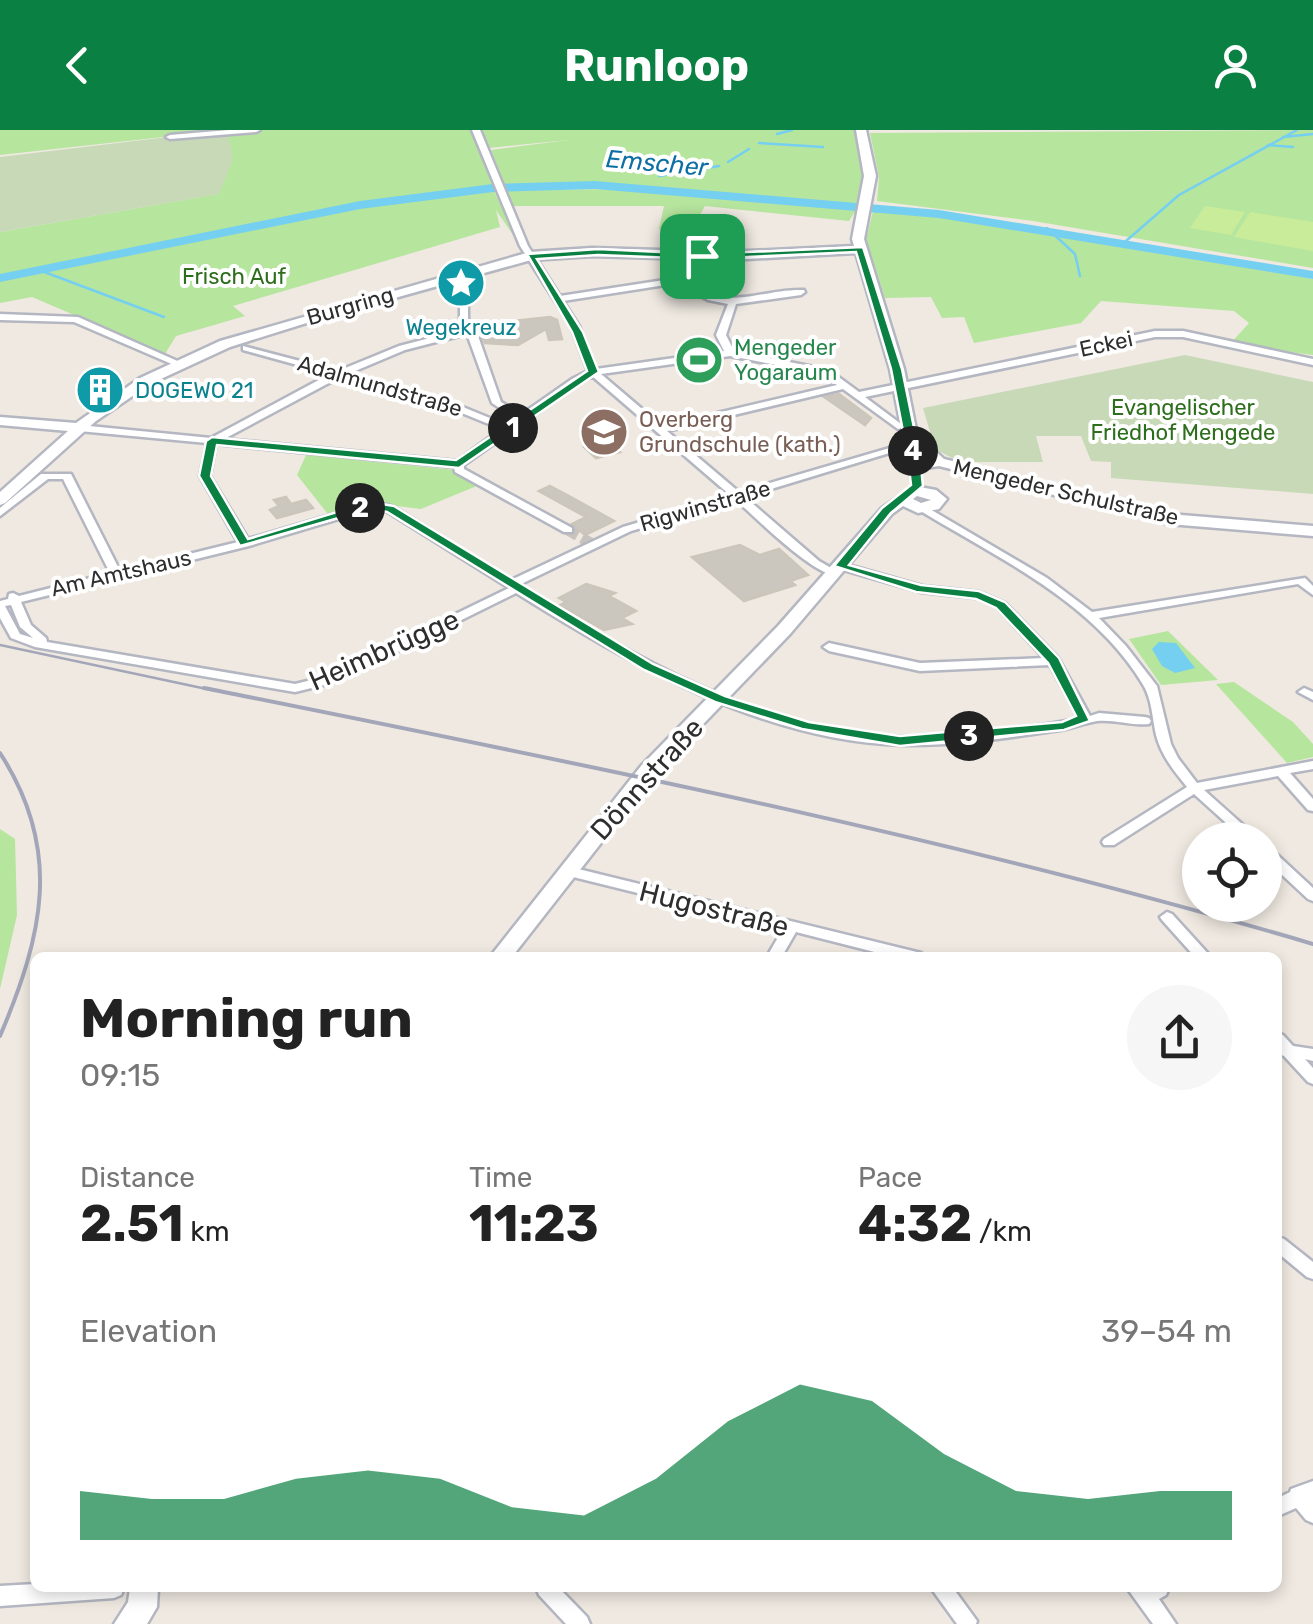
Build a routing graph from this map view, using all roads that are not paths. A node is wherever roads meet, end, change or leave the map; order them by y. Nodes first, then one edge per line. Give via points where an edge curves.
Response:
1 (256, 130) edge
2 (476, 130) edge
3 (861, 130) edge
4 (170, 137) dead end
5 (860, 218) junction
6 (700, 228) dead end
7 (817, 245) junction
8 (860, 249) junction
9 (779, 253) junction
10 (530, 256) junction
11 (698, 259) junction
12 (684, 280) junction
13 (801, 292) dead end
14 (464, 294) dead end
15 (556, 299) junction
16 (732, 304) junction
17 (0, 318) edge
18 (472, 330) junction
19 (246, 348) dead end
20 (730, 353) junction
21 (1313, 362) edge
22 (177, 364) junction
23 (594, 372) junction
24 (333, 374) junction
25 (844, 386) junction
26 (899, 386) junction
27 (856, 396) junction
28 (524, 420) junction
29 (0, 421) edge
30 (79, 428) junction
31 (511, 430) junction
32 (660, 430) junction
33 (212, 441) junction
34 (916, 451) junction
35 (459, 464) junction
36 (737, 496) junction
37 (0, 500) edge
38 (919, 500) junction
39 (0, 514) edge
40 (568, 530) tunnel mouth
41 (1313, 531) edge
42 (245, 544) junction
43 (837, 570) junction
44 (116, 574) junction
45 (515, 586) junction
46 (1313, 592) edge
47 (34, 594) joint
48 (9, 597) edge
49 (0, 606) edge
50 (1092, 616) junction
51 (829, 647) dead end
52 (67, 650) junction
53 (1054, 661) junction
54 (720, 699) junction
55 (1085, 718) junction
56 (1145, 722) dead end
57 (1313, 765) edge
58 (1282, 771) junction
59 (1196, 787) junction
60 (1313, 807) edge
61 (1233, 822) edge
62 (1110, 842) dead end
63 (1282, 868) edge
64 (566, 872) junction
65 (1313, 896) edge
66 (1167, 917) dead end
67 (792, 927) junction
68 (503, 952) edge
69 (777, 952) edge
70 (897, 952) edge
71 (1199, 952) edge
72 (1282, 1046) edge
73 (1282, 1047) edge
74 (1313, 1056) edge
75 (1313, 1078) edge
76 (1282, 1247) edge
77 (1313, 1272) edge
78 (1306, 1492) edge
79 (1282, 1505) edge
80 (1313, 1514) edge
81 (57, 1592) edge
82 (144, 1592) edge
83 (550, 1592) edge
84 (945, 1592) edge
85 (1148, 1592) edge
86 (0, 1596) edge
87 (967, 1621) dead end
88 (129, 1624) edge
89 (580, 1624) edge
90 (1166, 1624) edge

1 - 4 street
2 - 10 street
3 - 5 main road via 870,176
5 - 7 main road
5 - 8 main road
6 - 11 street
7 - 8 main road
7 - 9 main road
8 - 9 main road
8 - 26 main road
9 - 11 main road, Burgring
10 - 11 main road, Burgring via 598,252
10 - 15 street
10 - 22 main road, Burgring via 311,317
11 - 12 street
12 - 15 street
12 - 16 street via 704,299
13 - 16 street
14 - 18 street via 462,309
15 - 23 street
16 - 20 street via 721,335
17 - 22 street via 78,320
18 - 24 street via 407,343
18 - 28 street via 496,403
19 - 24 street, Adalmundstraße
20 - 23 street
20 - 25 street via 826,372
21 - 26 street, Eckei via 1155,334
22 - 30 main road, Burgring
23 - 28 street
23 - 32 street
24 - 31 street, Adalmundstraße via 450,405
24 - 33 street
25 - 27 street
25 - 32 street
26 - 27 street, Eckei
26 - 34 main road
27 - 34 street
28 - 31 street
29 - 30 main road
30 - 33 street
30 - 37 main road, Burgring
31 - 35 street
32 - 36 street
33 - 35 street
33 - 42 street via 205,476
34 - 36 street, Rigwinstraße
34 - 38 main road
34 - 41 main road, Mengeder Schulstraße via 1169,519
35 - 40 street via 459,470
36 - 43 street via 815,563
36 - 45 street, Rigwinstraße via 627,528
38 - 43 main road, Dönnstraße via 884,519
38 - 50 street via 1048,580
39 - 44 street via 45,476 68,477
42 - 44 street, Am Amtshaus
42 - 45 street, Am Amtshaus via 382,506
43 - 53 street via 990,599 1018,619
43 - 54 main road, Dönnstraße
44 - 47 street, Am Amtshaus
45 - 52 street, Heimbrügge via 306,687
45 - 54 street via 620,652
46 - 50 street via 1301,580
47 - 48 street, Am Amtshaus
48 - 49 street, Am Amtshaus
48 - 52 street, Heimbrügge via 33,635
49 - 52 street, Heimbrügge via 15,636
50 - 59 street via 1152,686 1164,743
51 - 53 street via 920,668
53 - 55 street
54 - 55 street via 844,734 900,741 1064,726
54 - 64 main road, Dönnstraße via 648,770
55 - 56 street
57 - 58 street
58 - 59 street
58 - 60 street
59 - 61 street
59 - 62 street
63 - 65 street
64 - 67 street, Hugostraße
64 - 68 main road, Dönnstraße
66 - 71 street
67 - 69 street
67 - 70 street, Hugostraße
72 - 74 street
73 - 75 street
76 - 77 street
78 - 79 street
78 - 80 street
81 - 86 street
82 - 88 main road
83 - 89 street
84 - 87 street
85 - 90 street

